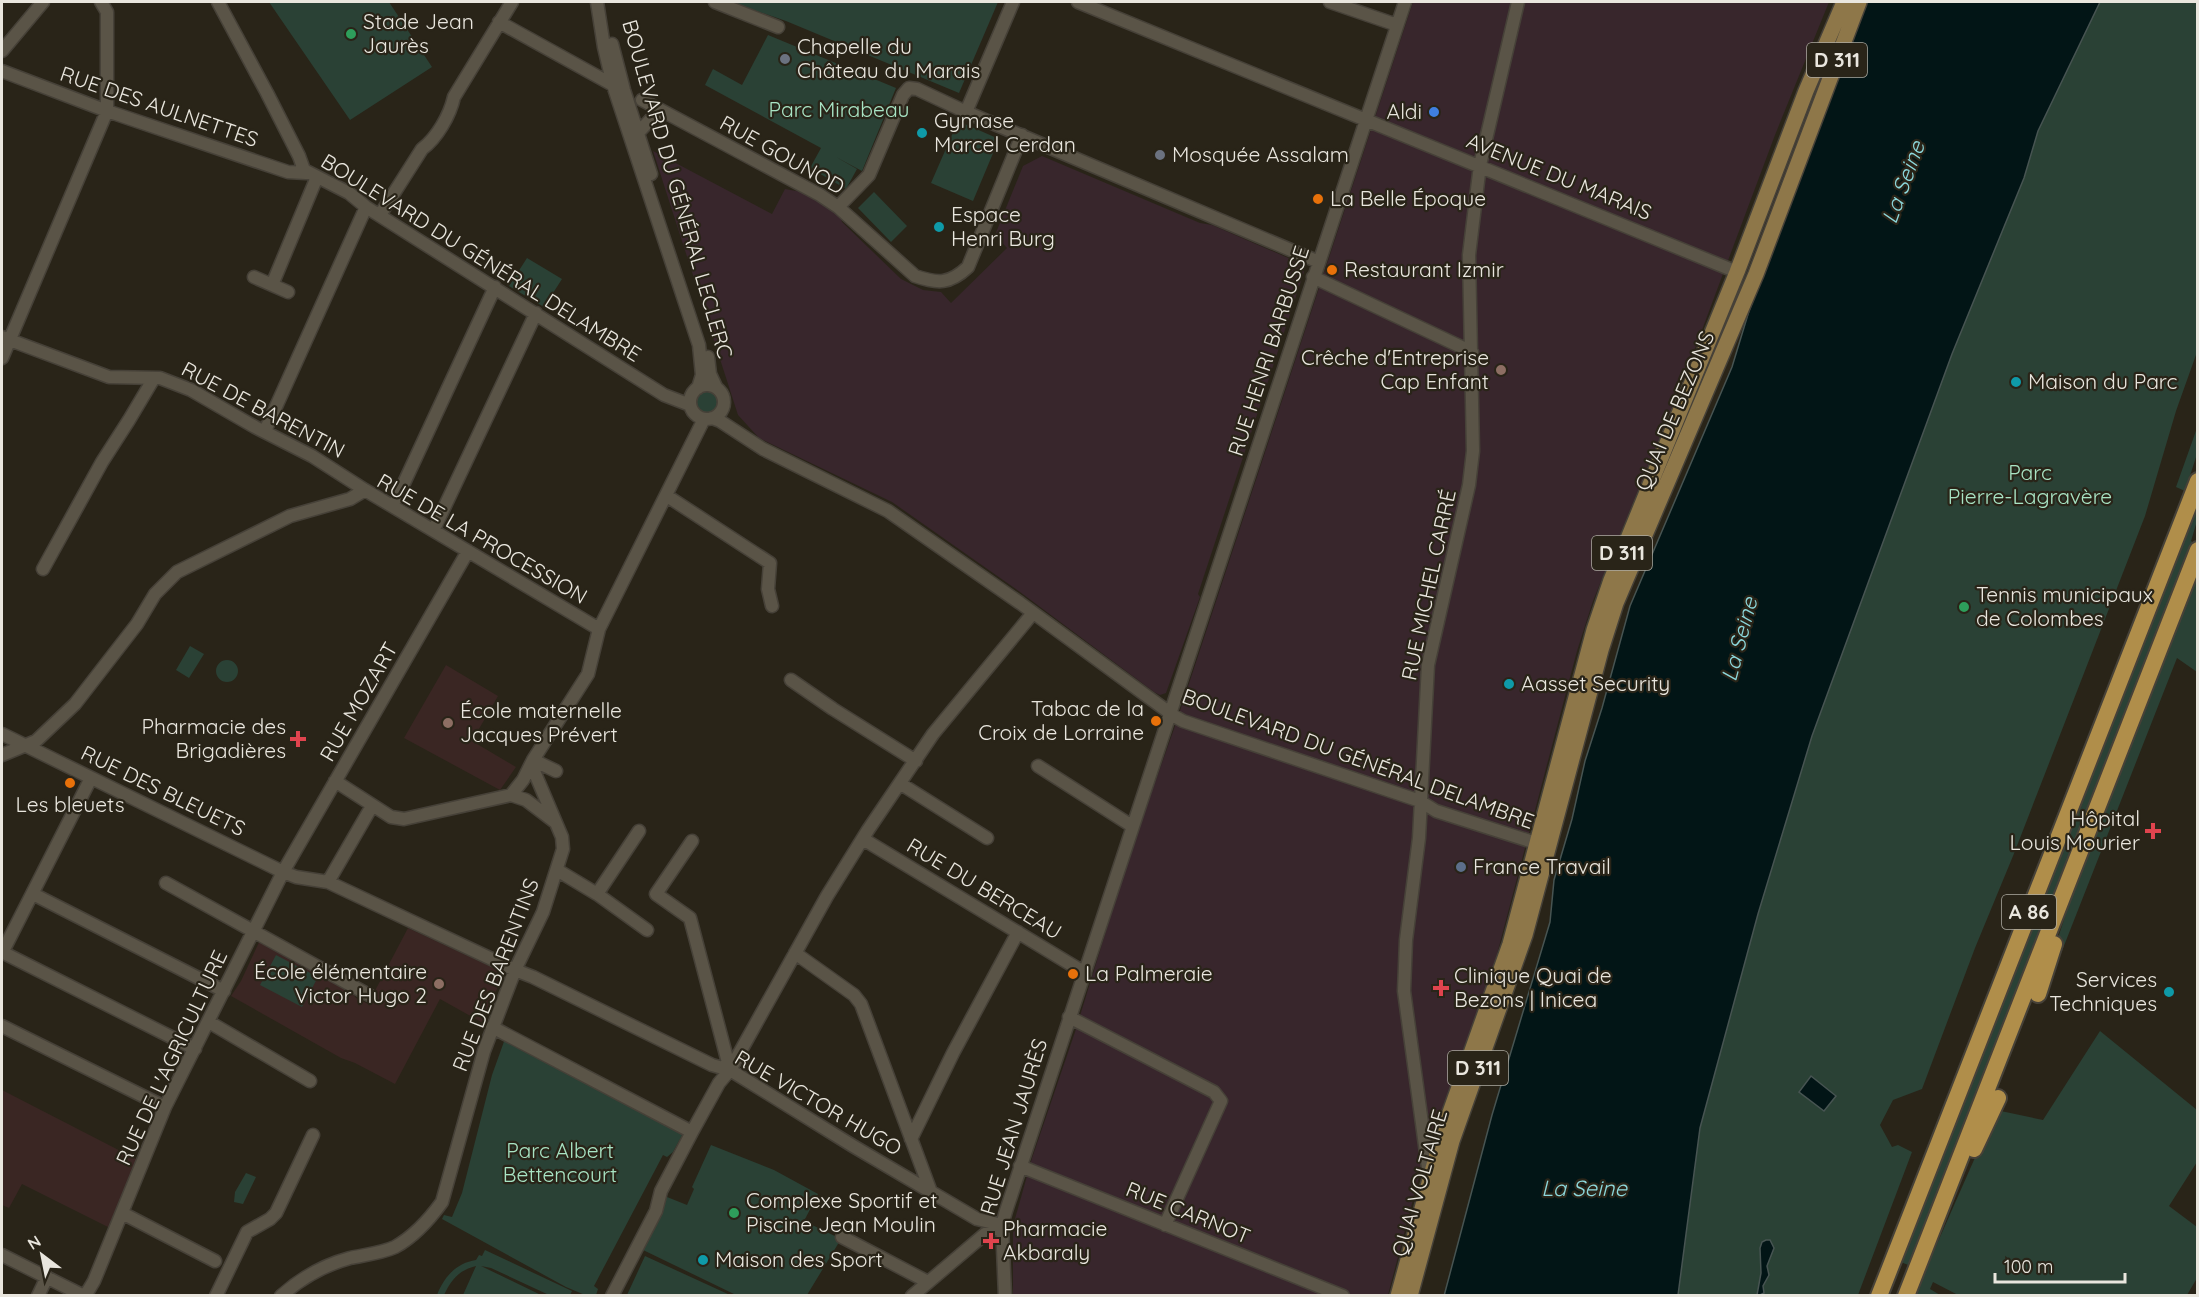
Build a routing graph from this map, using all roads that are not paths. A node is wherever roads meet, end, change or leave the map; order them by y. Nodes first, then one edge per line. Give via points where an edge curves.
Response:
1 (43, 2) edge
2 (101, 2) edge
3 (218, 2) edge
4 (512, 2) edge
5 (597, 2) edge
6 (605, 2) edge
7 (715, 2) edge
8 (1012, 2) edge
9 (1078, 2) edge
10 (1330, 2) edge
11 (1405, 2) edge
12 (1518, 2) edge
13 (1834, 2) edge
14 (1844, 2) edge
15 (1859, 2) edge
16 (499, 22) junction
17 (1397, 25) junction
18 (778, 27) dead end
19 (2, 51) edge
20 (2, 71) edge
21 (613, 85) junction
22 (642, 100) dead end
23 (107, 111) junction
24 (663, 112) junction
25 (966, 112) junction
26 (1366, 119) junction
27 (638, 133) junction
28 (1022, 135) junction
29 (1480, 165) junction
30 (311, 175) junction
31 (366, 207) junction
32 (838, 207) junction
33 (380, 215) junction
34 (1759, 217) junction
35 (1764, 253) junction
36 (1319, 262) junction
37 (1737, 272) junction
38 (255, 277) dead end
39 (1313, 277) junction
40 (272, 285) junction
41 (495, 287) junction
42 (288, 292) dead end
43 (1741, 310) junction
44 (536, 313) junction
45 (6, 339) edge
46 (1472, 352) junction
47 (2, 358) edge
48 (154, 378) junction
49 (716, 387) junction
50 (694, 395) junction
51 (723, 408) junction
52 (708, 418) junction
53 (265, 431) junction
54 (744, 437) junction
55 (2198, 480) edge
56 (364, 490) junction
57 (667, 496) junction
58 (395, 502) junction
59 (435, 527) junction
60 (2198, 550) edge
61 (468, 551) junction
62 (43, 569) dead end
63 (772, 606) dead end
64 (1034, 613) junction
65 (599, 629) junction
66 (791, 680) dead end
67 (1170, 713) junction
68 (2, 734) edge
69 (26, 747) junction
70 (2, 755) edge
71 (915, 761) junction
72 (532, 762) junction
73 (1038, 766) dead end
74 (556, 771) dead end
75 (91, 778) junction
76 (335, 781) junction
77 (901, 784) junction
78 (511, 795) junction
79 (1420, 801) junction
80 (372, 806) junction
81 (555, 822) junction
82 (1132, 826) junction
83 (639, 831) dead end
84 (987, 838) dead end
85 (863, 839) junction
86 (692, 841) dead end
87 (1544, 844) junction
88 (557, 870) junction
89 (283, 872) junction
90 (327, 882) junction
91 (166, 883) dead end
92 (33, 894) junction
93 (597, 894) junction
94 (2058, 905) junction
95 (647, 930) dead end
96 (254, 931) junction
97 (1018, 932) junction
98 (2, 952) edge
99 (795, 953) junction
100 (515, 970) junction
101 (1085, 973) junction
102 (224, 992) junction
103 (2038, 994) dead end
104 (369, 995) dead end
105 (1069, 1017) junction
106 (209, 1022) junction
107 (2, 1026) edge
108 (492, 1027) junction
109 (195, 1049) junction
110 (730, 1070) junction
111 (310, 1081) dead end
112 (1998, 1098) dead end
113 (165, 1107) junction
114 (692, 1132) junction
115 (313, 1135) dead end
116 (911, 1139) junction
117 (1020, 1166) junction
118 (1429, 1179) junction
119 (932, 1192) junction
120 (1944, 1200) junction
121 (122, 1213) junction
122 (1002, 1225) junction
123 (1165, 1225) junction
124 (842, 1238) dead end
125 (2, 1255) edge
126 (215, 1261) dead end
127 (47, 1277) junction
128 (928, 1282) junction
129 (38, 1296) edge
130 (85, 1296) edge
131 (216, 1296) edge
132 (281, 1296) edge
133 (612, 1296) edge
134 (912, 1296) edge
135 (1005, 1296) edge
136 (1342, 1296) edge
137 (1398, 1296) edge
138 (1410, 1296) edge
139 (1879, 1296) edge
140 (1906, 1296) edge

1 - 19 street
2 - 23 street via 107,12
3 - 30 street, BOULEVARD DU GÉNÉRAL DELAMBRE
4 - 16 street
5 - 21 street, BOULEVARD DU GÉNÉRAL LECLERC
6 - 27 street, BOULEVARD DU GÉNÉRAL LECLERC via 615,56
7 - 18 street
8 - 25 street
9 - 26 street, AVENUE DU MARAIS
10 - 17 street
11 - 17 street, RUE HENRI BARBUSSE
12 - 29 street, RUE MICHEL CARRÉ
13 - 34 main road, D 311 via 1761,186
14 - 34 main road, QUAI DE BEZONS / D 311
15 - 35 main road, QUAI DE BEZONS / D 311
16 - 21 street
16 - 33 street via 454,97 451,109
17 - 26 street, RUE HENRI BARBUSSE
20 - 23 street, RUE DES AULNETTES
21 - 50 street, BOULEVARD DU GÉNÉRAL LECLERC via 696,334 702,371
22 - 24 street, RUE GOUNOD
23 - 30 street, RUE DES AULNETTES via 288,172
23 - 45 street
24 - 27 street
24 - 32 street, RUE GOUNOD
25 - 28 street
25 - 32 street via 909,88 869,175
26 - 29 street, AVENUE DU MARAIS
26 - 36 street, RUE HENRI BARBUSSE
27 - 49 street, BOULEVARD DU GÉNÉRAL LECLERC via 703,334
28 - 32 street, RUE GOUNOD via 968,267 958,276 945,281 915,276
28 - 36 street
29 - 37 street, AVENUE DU MARAIS
29 - 46 street, RUE MICHEL CARRÉ via 1468,255
30 - 31 street, BOULEVARD DU GÉNÉRAL DELAMBRE via 349,193
30 - 40 street
31 - 33 street, BOULEVARD DU GÉNÉRAL DELAMBRE
31 - 53 street
33 - 41 street, BOULEVARD DU GÉNÉRAL DELAMBRE
34 - 37 main road, QUAI DE BEZONS / D 311
35 - 37 main road
35 - 43 main road, QUAI DE BEZONS / D 311
36 - 39 street, RUE HENRI BARBUSSE
37 - 43 main road
37 - 87 main road, QUAI DE BEZONS / D 311 via 1594,630
38 - 40 street
39 - 46 street
39 - 67 street, RUE HENRI BARBUSSE
40 - 42 street
41 - 44 street, BOULEVARD DU GÉNÉRAL DELAMBRE
41 - 58 street
43 - 87 main road, QUAI DE BEZONS / D 311 via 1616,603 1556,819
44 - 50 street, BOULEVARD DU GÉNÉRAL DELAMBRE via 664,395 678,399
44 - 59 street
45 - 47 street
45 - 48 street, RUE DE BARENTIN via 110,377
46 - 79 street, RUE MICHEL CARRÉ via 1473,451 1469,485 1428,665
48 - 53 street, RUE DE BARENTIN via 191,390
48 - 62 street
49 - 50 street via 706,385
49 - 51 street via 723,396
50 - 52 street via 694,412
51 - 52 street
51 - 54 street, BOULEVARD DU GÉNÉRAL DELAMBRE
52 - 54 street, BOULEVARD DU GÉNÉRAL DELAMBRE
52 - 57 street
53 - 56 street, RUE DE BARENTIN
54 - 64 street, BOULEVARD DU GÉNÉRAL DELAMBRE via 888,511
55 - 139 highway, A 86
56 - 58 street, RUE DE LA PROCESSION
56 - 69 street, RUE DE LA PROCESSION via 350,499 291,516 177,572 154,594 84,693
57 - 63 street via 771,563 768,589
57 - 65 street
58 - 59 street, RUE DE LA PROCESSION
59 - 61 street, RUE DE LA PROCESSION
60 - 94 highway, A 86
61 - 65 street, RUE DE LA PROCESSION
61 - 76 street, RUE MOZART
64 - 67 street, BOULEVARD DU GÉNÉRAL DELAMBRE
64 - 71 street
65 - 72 street via 588,674
66 - 71 street
67 - 79 street, BOULEVARD DU GÉNÉRAL DELAMBRE via 1183,721
67 - 82 street, RUE HENRI BARBUSSE
68 - 69 street, RUE DES BLEUETS
69 - 70 street
69 - 75 street, RUE DES BLEUETS
71 - 77 street
72 - 74 street
72 - 78 street
72 - 81 street, RUE DES BARENTINS
73 - 82 street
75 - 89 street, RUE DES BLEUETS
75 - 92 street
76 - 80 street
76 - 89 street, RUE MOZART
77 - 84 street
77 - 85 street
78 - 80 street via 404,819 391,818
78 - 81 street
79 - 87 street, BOULEVARD DU GÉNÉRAL DELAMBRE via 1436,811
79 - 118 street, RUE MICHEL CARRÉ via 1404,991
80 - 90 street
81 - 88 street, RUE DES BARENTINS via 563,849
82 - 101 street, RUE JEAN JAURÈS
83 - 93 street
85 - 97 street, RUE DU BERCEAU
85 - 99 street
86 - 110 street via 656,894 690,918
87 - 118 main road, QUAI VOLTAIRE / D 311
87 - 138 main road, QUAI VOLTAIRE / D 311 via 1543,866 1525,935 1452,1142
88 - 93 street
88 - 100 street, RUE DES BARENTINS via 543,912
89 - 90 street, RUE DES BLEUETS
89 - 96 street, RUE DE L'AGRICULTURE
90 - 100 street, RUE VICTOR HUGO
91 - 96 street
92 - 98 street
92 - 102 street
93 - 95 street
94 - 103 highway via 2063,914
94 - 120 highway, A 86
96 - 102 street, RUE DE L'AGRICULTURE
96 - 104 street
97 - 101 street, RUE DU BERCEAU
97 - 116 street
98 - 109 street
99 - 110 street
99 - 116 street via 861,1004
100 - 108 street, RUE DES BARENTINS
100 - 110 street, RUE VICTOR HUGO via 712,1065
101 - 105 street, RUE JEAN JAURÈS
102 - 106 street, RUE DE L'AGRICULTURE
105 - 117 street, RUE JEAN JAURÈS
105 - 123 street via 1214,1092 1221,1101
106 - 109 street, RUE DE L'AGRICULTURE
106 - 111 street
107 - 113 street
108 - 114 street
108 - 132 street, RUE DES BARENTINS via 442,1202 430,1219 394,1248 324,1267 300,1279
109 - 113 street, RUE DE L'AGRICULTURE
110 - 114 street
110 - 119 street, RUE VICTOR HUGO
112 - 120 highway via 1953,1196
113 - 121 street, RUE DE L'AGRICULTURE
114 - 133 street
115 - 131 street via 276,1213 248,1232
116 - 119 street
117 - 122 street, RUE JEAN JAURÈS
117 - 123 street, RUE CARNOT
118 - 137 main road, QUAI VOLTAIRE / D 311
119 - 122 street, RUE VICTOR HUGO via 977,1219
120 - 140 highway, A 86
121 - 126 street
121 - 130 street, RUE DE L'AGRICULTURE
122 - 128 street via 985,1234
122 - 135 street, RUE JEAN JAURÈS
123 - 136 street, RUE CARNOT
124 - 128 street
125 - 127 street
127 - 129 street
127 - 130 street
128 - 134 street

